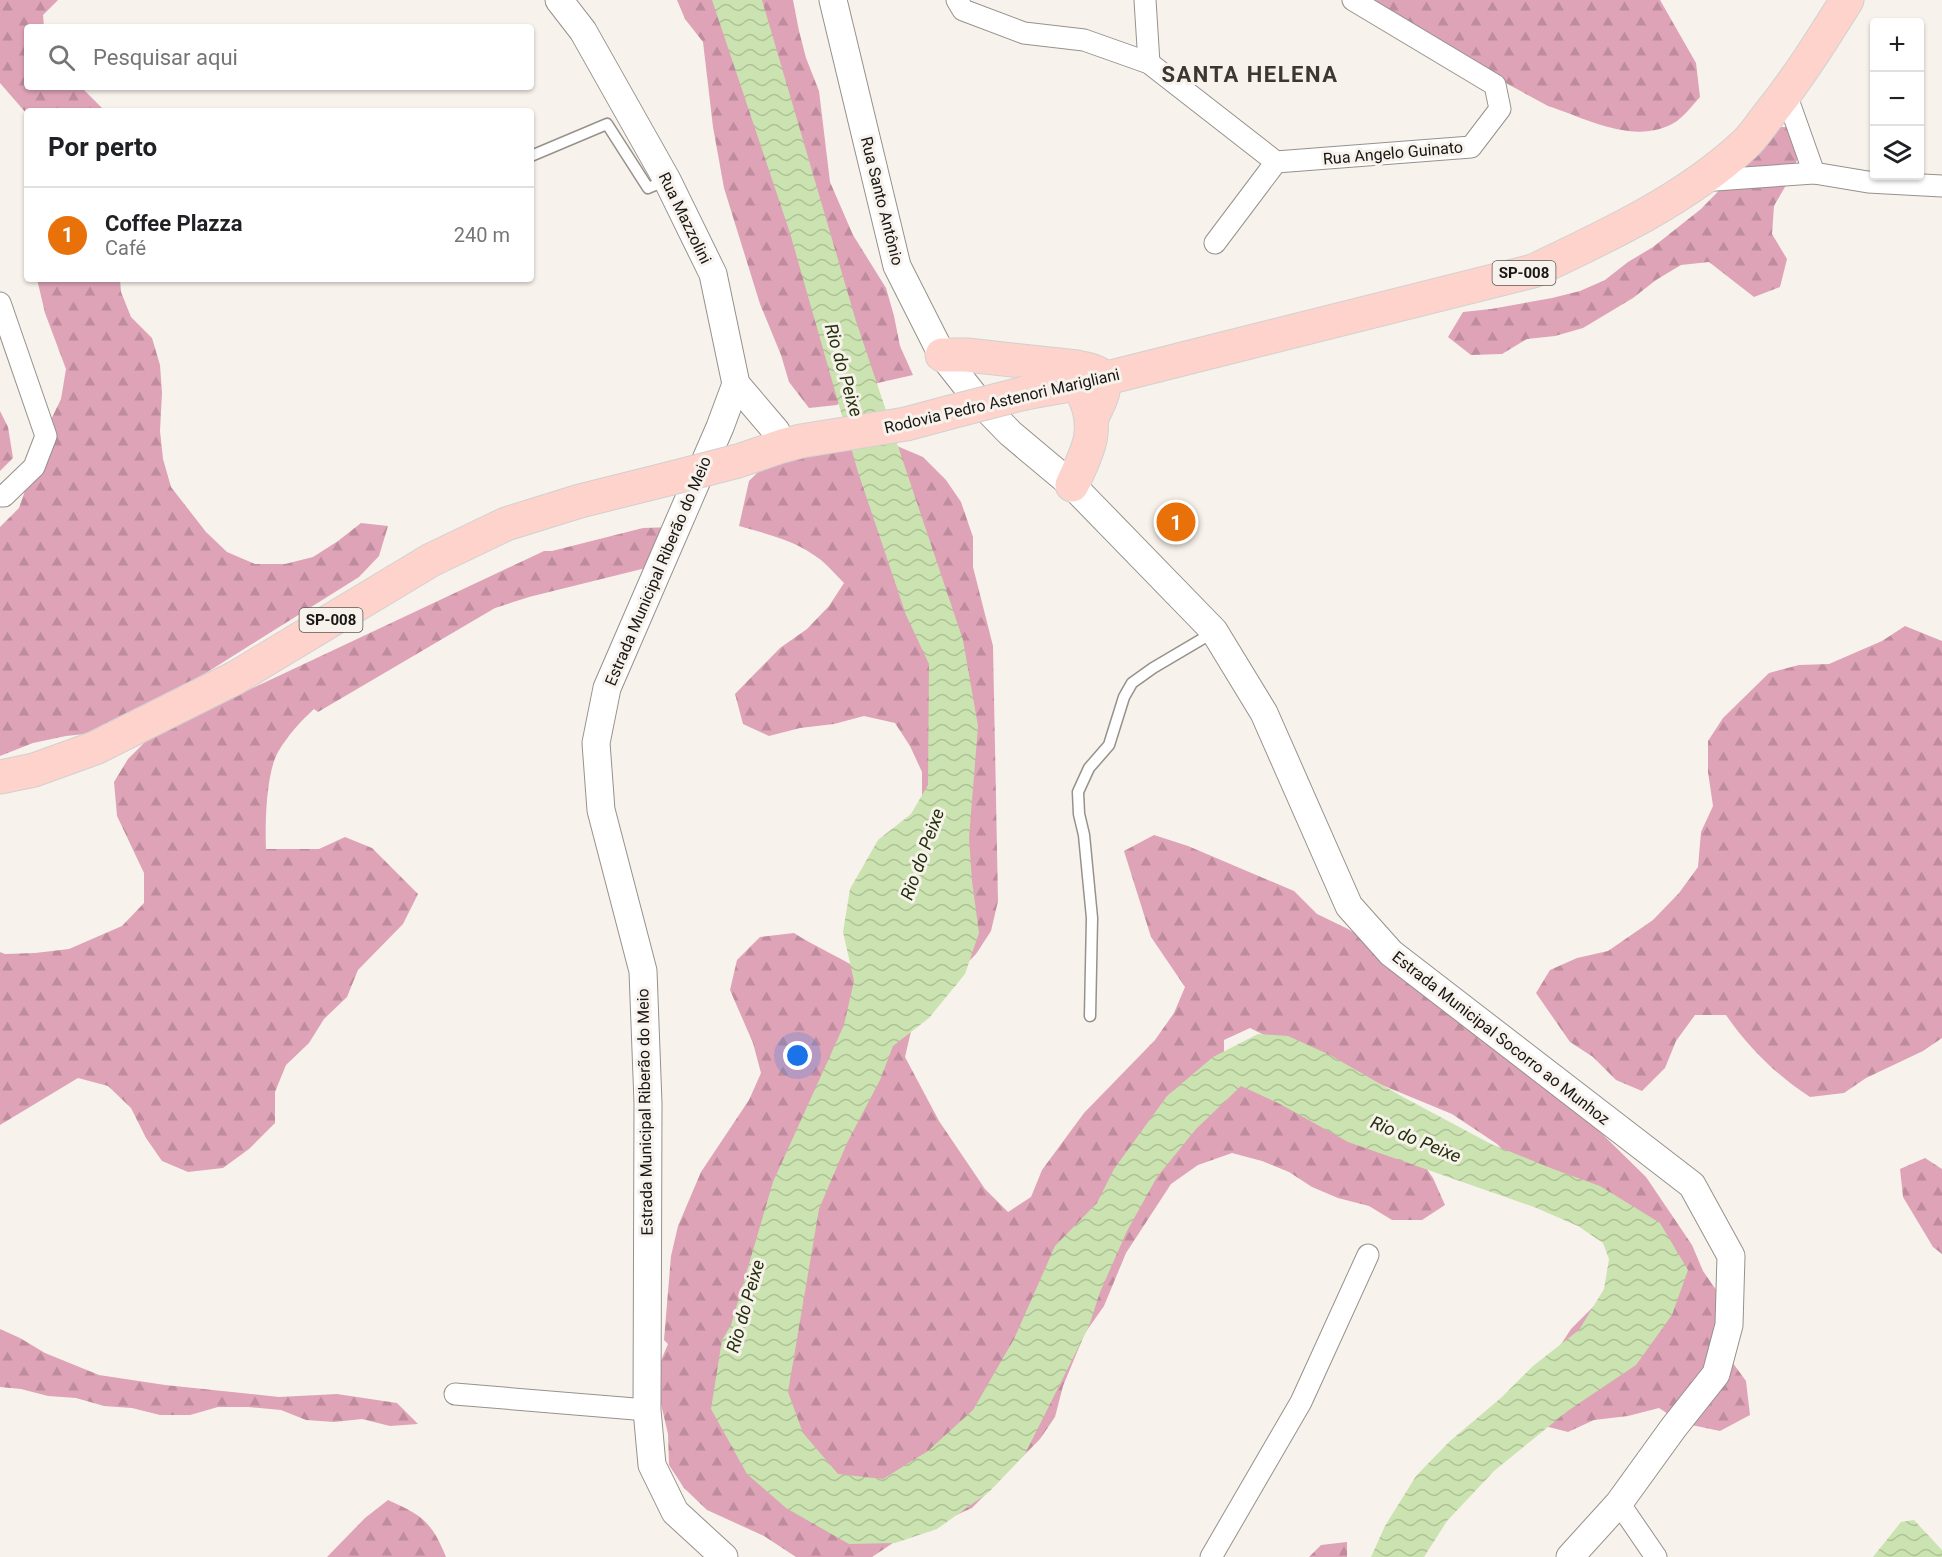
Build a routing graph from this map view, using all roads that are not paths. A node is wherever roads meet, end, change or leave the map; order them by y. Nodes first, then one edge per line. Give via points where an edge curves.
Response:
1 (559, 0) edge
2 (833, 0) edge
3 (957, 0) edge
4 (1145, 0) edge
5 (1353, 0) edge
6 (1847, 0) edge
7 (1149, 63) junction
8 (1786, 94) junction
9 (534, 155) edge
10 (1276, 162) junction
11 (1814, 174) junction
12 (667, 180) junction
13 (1701, 181) junction
14 (1942, 186) edge
15 (1215, 243) dead end
16 (0, 303) edge
17 (942, 355) junction
18 (1090, 381) junction
19 (736, 384) junction
20 (791, 444) junction
21 (1072, 485) junction
22 (0, 496) edge
23 (1214, 631) junction
24 (0, 777) edge
25 (1090, 1016) dead end
26 (1368, 1255) dead end
27 (455, 1394) dead end
28 (647, 1410) junction
29 (1619, 1503) junction
30 (724, 1557) edge
31 (1211, 1557) edge
32 (1570, 1557) edge
33 (1656, 1557) edge

1 - 12 street, Rua Mazzolini via 583,31
2 - 17 street, Rua Santo Antônio via 897,266
3 - 7 street via 963,10 1024,33 1084,40
4 - 7 street
5 - 10 street, Rua Angelo Guinato via 1495,86 1500,109 1471,147
6 - 8 main road, Rodovia Pedro Astenori Marigliani / SP-008
7 - 10 street
8 - 11 street
8 - 13 main road, Rodovia Pedro Astenori Marigliani / SP-008 via 1746,144
9 - 12 lane via 607,124 648,188
10 - 15 street
11 - 13 street
11 - 14 street
12 - 19 street, Rua Mazzolini via 713,274
13 - 18 main road, Rodovia Pedro Astenori Marigliani / SP-008 via 1533,271
16 - 22 street via 46,436 34,466
17 - 18 main road via 1077,367 1100,374
17 - 21 street, Rua Santo Antônio via 1003,426
18 - 20 main road, Rodovia Pedro Astenori Marigliani / SP-008, bridge via 1025,393 906,424
18 - 21 main road via 1089,448
19 - 20 street, Rua Mazzolini
19 - 28 street, Estrada Municipal Riberão do Meio via 607,688 596,743 601,810 643,971 648,1103
20 - 24 main road, Rodovia Pedro Astenori Marigliani / SP-008, bridge via 506,524 431,560 215,688 95,748 34,770
21 - 23 street, Estrada Municipal Socorro ao Munhoz
23 - 25 lane via 1132,683 1109,745 1089,768 1078,792 1092,918
23 - 29 street, Estrada Municipal Socorro ao Munhoz via 1264,713 1349,906 1391,953 1692,1185 1731,1256 1729,1325 1716,1374
26 - 31 street via 1301,1402
27 - 28 street
28 - 30 street, Estrada Municipal Riberão do Meio via 652,1465 675,1512
29 - 32 street, Estrada Municipal Socorro ao Munhoz
29 - 33 street

